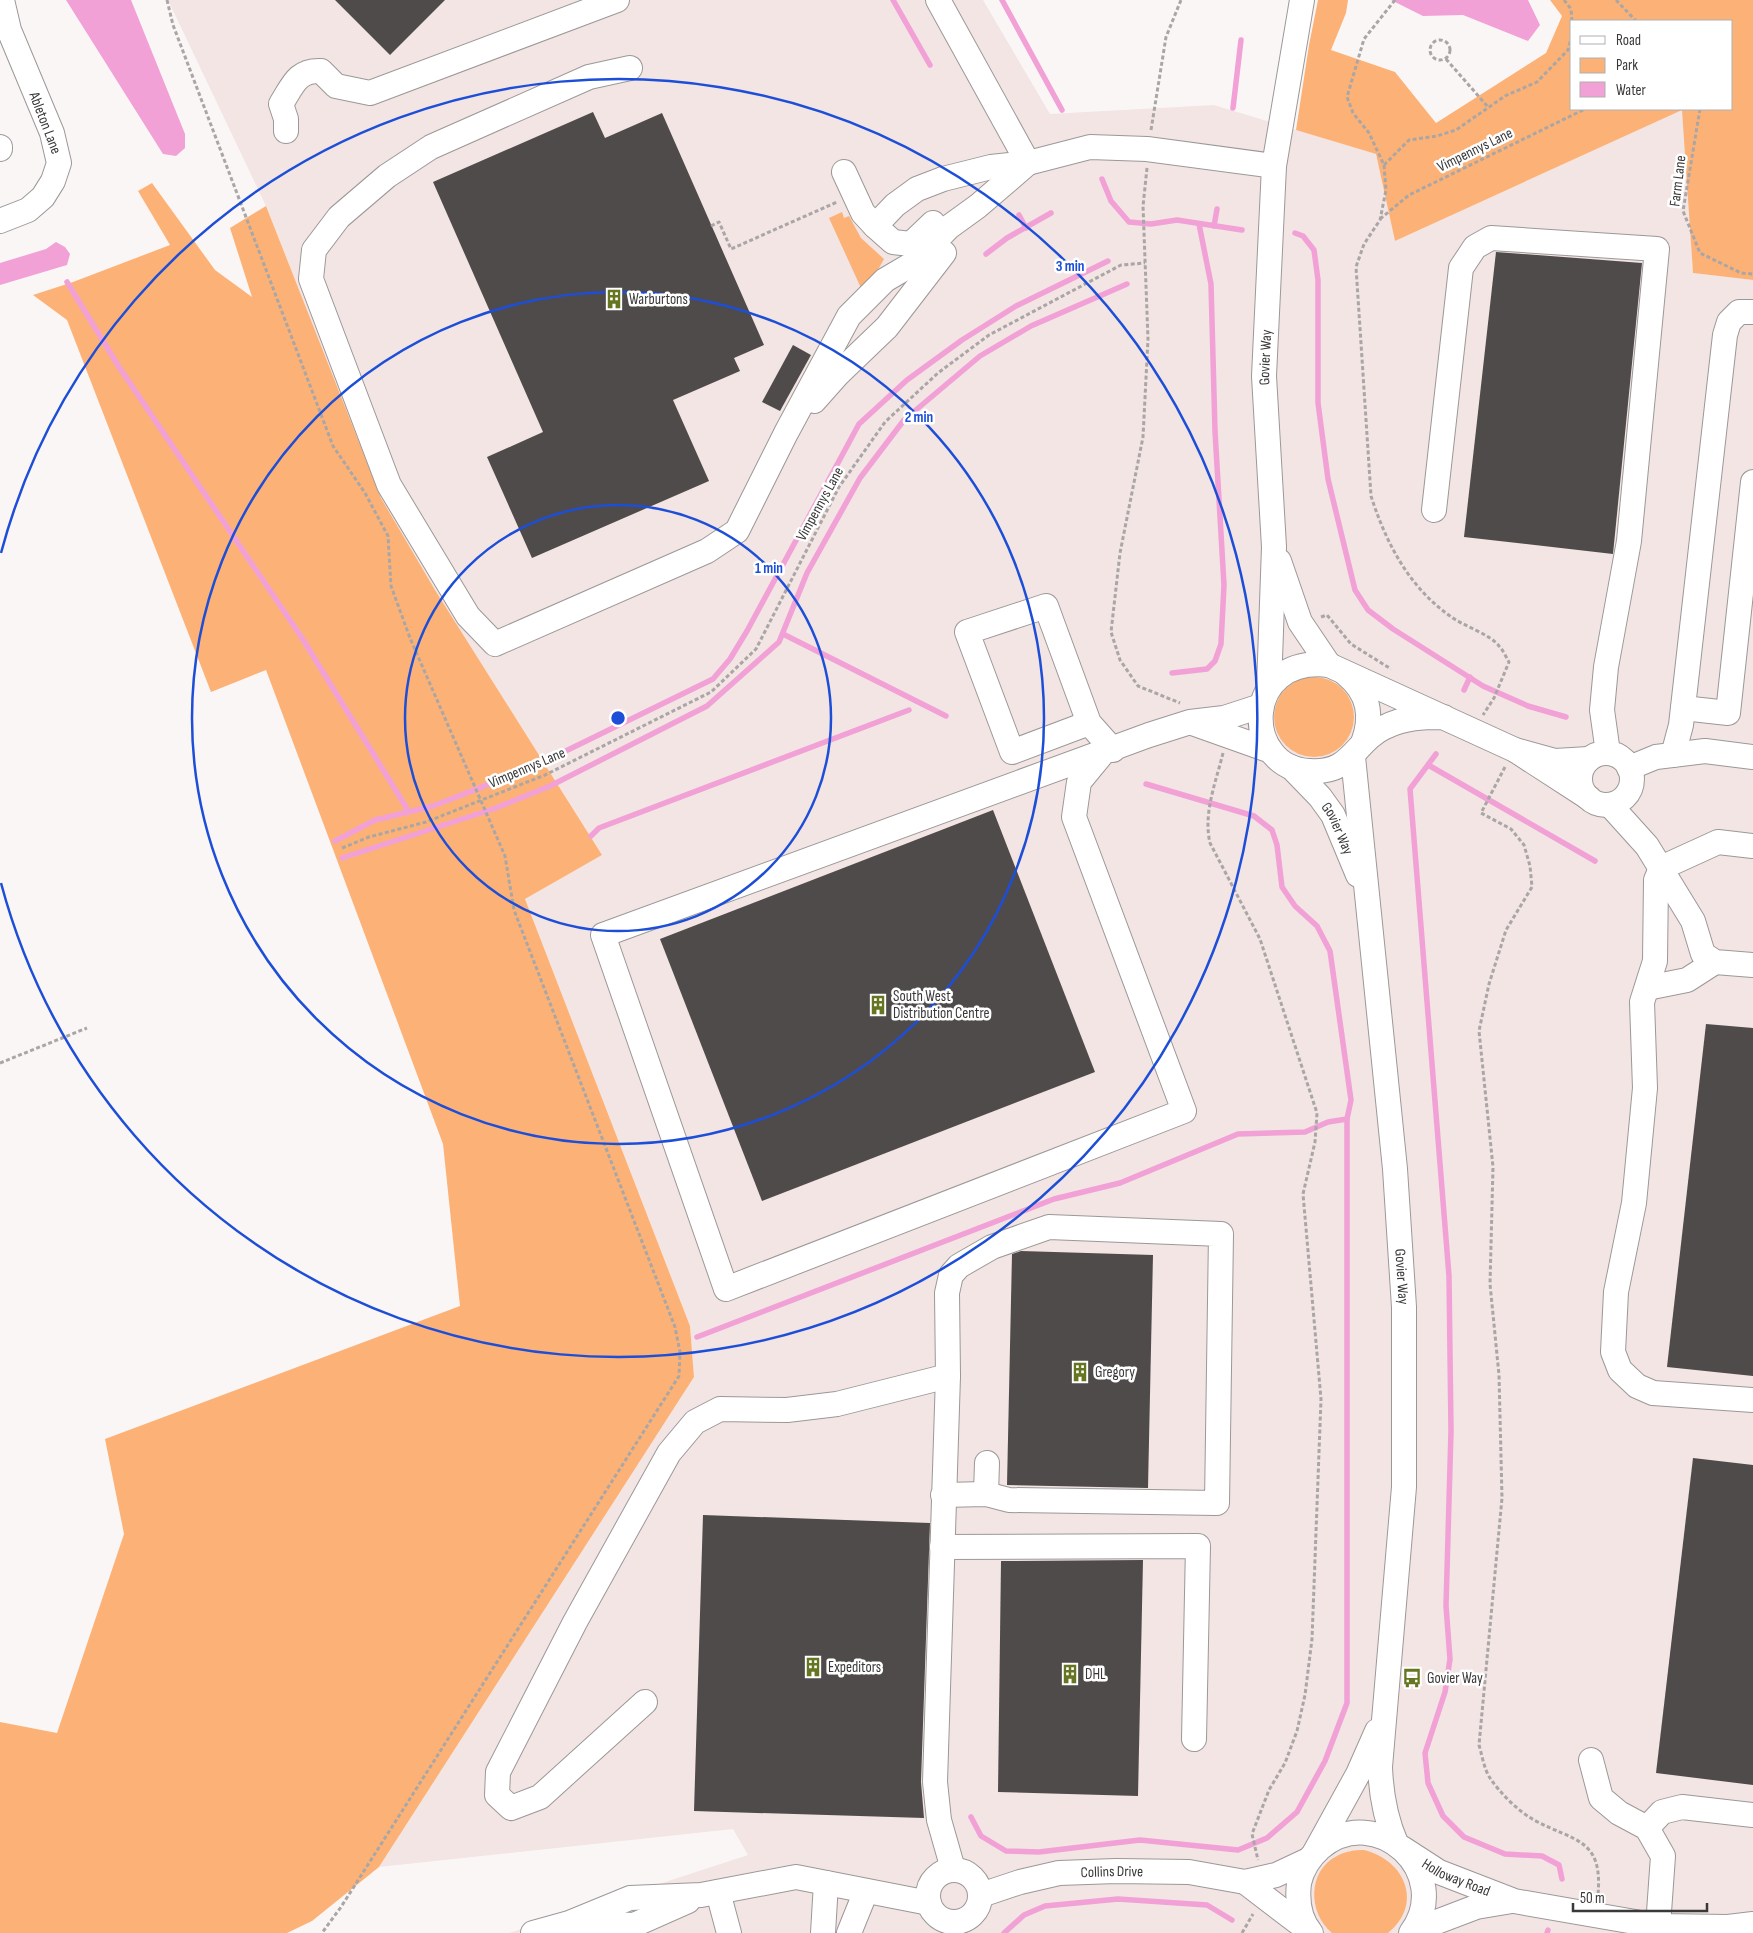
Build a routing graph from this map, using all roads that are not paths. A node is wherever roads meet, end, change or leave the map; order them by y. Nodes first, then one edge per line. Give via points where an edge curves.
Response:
1 (2, 0) edge
2 (617, 0) edge
3 (938, 0) edge
4 (1302, 0) edge
5 (630, 68) dead end
6 (286, 131) dead end
7 (1028, 162) junction
8 (1274, 166) junction
9 (844, 172) dead end
10 (998, 188) junction
11 (978, 206) junction
12 (0, 221) edge
13 (875, 226) junction
14 (893, 242) junction
15 (885, 280) junction
16 (1753, 312) edge
17 (786, 433) junction
18 (1753, 482) edge
19 (1434, 510) dead end
20 (1274, 547) junction
21 (1336, 668) junction
22 (1265, 696) junction
23 (1683, 708) junction
24 (1189, 713) junction
25 (1444, 717) junction
26 (1089, 723) junction
27 (1271, 750) junction
28 (1358, 750) junction
29 (1515, 750) junction
30 (1108, 752) junction
31 (1673, 755) junction
32 (1598, 756) junction
33 (1753, 757) edge
34 (1291, 766) junction
35 (1629, 768) junction
36 (1599, 802) junction
37 (1753, 846) edge
38 (1661, 868) junction
39 (1368, 899) junction
40 (1714, 962) junction
41 (1753, 965) edge
42 (1646, 988) junction
43 (948, 1376) junction
44 (1753, 1400) edge
45 (987, 1463) dead end
46 (943, 1494) junction
47 (986, 1494) junction
48 (942, 1547) junction
49 (645, 1702) dead end
50 (1384, 1716) junction
51 (1194, 1739) dead end
52 (1591, 1760) dead end
53 (1753, 1815) edge
54 (1647, 1828) junction
55 (1399, 1846) junction
56 (1311, 1857) junction
57 (953, 1869) junction
58 (1245, 1882) junction
59 (826, 1883) junction
60 (866, 1891) junction
61 (710, 1893) junction
62 (981, 1895) junction
63 (1514, 1901) junction
64 (929, 1903) junction
65 (1753, 1924) edge
66 (1658, 1926) junction
67 (958, 1928) edge
68 (1309, 1931) edge
69 (1412, 1932) edge
70 (533, 1933) edge
71 (729, 1933) edge
72 (822, 1933) edge
73 (849, 1933) edge

1 - 12 street, Ableton Lane via 9,30 52,134 59,163 43,197 28,210
2 - 6 street via 370,93 336,86 321,71 307,70 298,78 282,104
3 - 7 street
4 - 8 street, Govier Way
5 - 17 street via 589,77 431,147 387,176 340,217 314,250 311,279 389,485 468,616 495,644 707,551 737,531
7 - 8 street via 1090,147 1148,149
7 - 10 street
7 - 13 street via 958,175 917,189 895,205
8 - 20 street, Govier Way via 1264,376
9 - 13 street via 863,213
10 - 11 street
10 - 14 street via 947,210 911,244
11 - 15 street via 949,227 914,264
11 - 17 street via 963,231 887,327 838,374
13 - 14 street
14 - 15 street via 898,255
15 - 17 street via 848,316
16 - 23 street via 1739,312 1729,322 1724,335
18 - 23 street via 1728,712
19 - 32 street via 1461,268 1475,247 1491,238 1657,249 1629,541 1606,667
20 - 21 street, Govier Way via 1300,622
20 - 22 street, Govier Way
21 - 22 street via 1312,663 1295,666 1280,675
21 - 25 street
21 - 28 street via 1356,681 1367,703 1368,727
22 - 24 street via 1224,718
22 - 27 street via 1260,721
23 - 31 street
24 - 27 street via 1226,735
24 - 30 street
25 - 28 street via 1412,716 1383,727
25 - 29 street
26 - 26 street via 1012,752 967,632 1046,606
26 - 30 street
27 - 34 street
28 - 34 street via 1339,766 1324,771 1307,772
28 - 39 street, Govier Way
29 - 32 street via 1555,761
29 - 36 street
30 - 30 street via 1079,782 1074,817 1184,1111 726,1289 603,935
31 - 33 street via 1705,751
31 - 35 street via 1656,757
32 - 35 street via 1617,755
32 - 36 street via 1583,766 1580,779 1581,786
34 - 39 street, Govier Way via 1333,814
35 - 36 street via 1629,791 1621,800
36 - 38 street via 1647,846
37 - 38 street via 1718,842
38 - 40 street via 1694,921 1703,954
38 - 42 street via 1656,880 1655,961
39 - 50 street, Govier Way via 1395,1169 1404,1307 1404,1487
40 - 41 street
40 - 42 street via 1687,980
42 - 44 street via 1642,1002 1645,1088 1634,1203 1616,1292 1613,1352 1620,1370 1637,1386 1653,1392
43 - 46 street
43 - 47 street via 947,1293 951,1276 960,1266 992,1247 1049,1227 1221,1234 1218,1503 1009,1500
43 - 49 street via 837,1404 787,1410 720,1409 695,1422 669,1453 574,1622 498,1772 497,1795 511,1808 540,1797
45 - 47 street
46 - 47 street
46 - 48 street
48 - 51 street via 1198,1546
48 - 57 street via 935,1782 938,1820
50 - 55 street, Govier Way via 1381,1796 1388,1826
50 - 56 street, Govier Way via 1358,1774
52 - 54 street via 1601,1798
53 - 54 street via 1682,1806 1662,1812
54 - 66 street via 1663,1856
55 - 56 street, Holloway Road via 1380,1835 1362,1832 1327,1842
55 - 63 street, Holloway Road via 1439,1872
55 - 69 street, Govier Way via 1414,1862 1424,1897
56 - 58 street, Collins Drive via 1276,1875
56 - 68 street, Govier Way via 1300,1877 1298,1895 1300,1913
57 - 62 street via 966,1872 975,1879
57 - 64 street via 944,1871 932,1882
58 - 62 street, Collins Drive via 1189,1872 1078,1872 1030,1880
58 - 68 street, Collins Drive
59 - 60 street
59 - 61 street via 796,1878
59 - 72 street
60 - 64 street
60 - 73 street
61 - 70 street via 634,1925 569,1923
61 - 71 street
62 - 67 street via 973,1915
63 - 66 street, Holloway Road
63 - 69 street, Holloway Road via 1476,1907
64 - 67 street via 941,1919
65 - 66 street, Holloway Road

